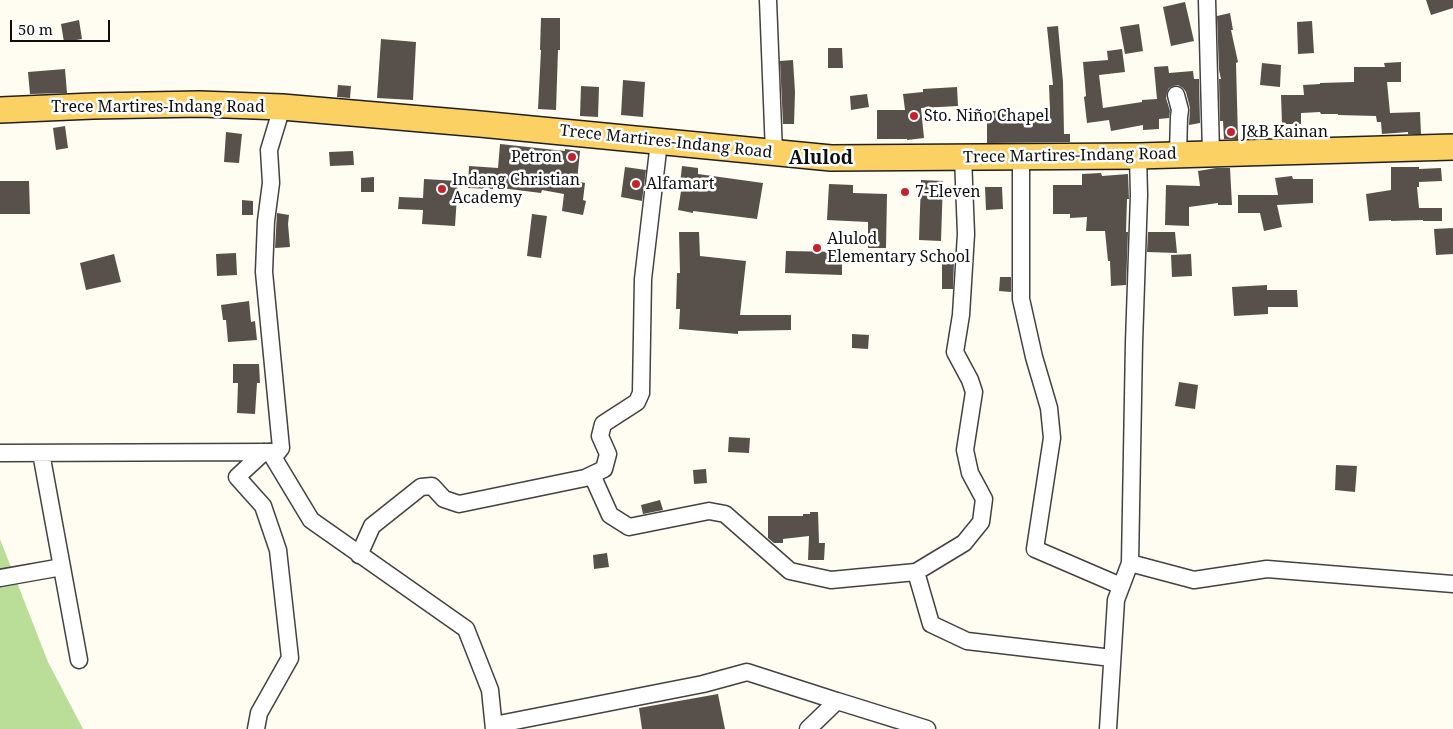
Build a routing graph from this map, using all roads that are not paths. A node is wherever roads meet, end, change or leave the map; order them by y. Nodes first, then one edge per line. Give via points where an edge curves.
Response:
1 (768, 0) edge
2 (1207, 0) edge
3 (1176, 95) dead end
4 (282, 107) junction
5 (0, 110) edge
6 (659, 142) junction
7 (1453, 147) edge
8 (774, 153) junction
9 (1211, 153) junction
10 (1178, 154) junction
11 (1138, 156) junction
12 (963, 157) junction
13 (1021, 157) junction
14 (267, 452) junction
15 (0, 453) edge
16 (40, 453) junction
17 (592, 475) junction
18 (359, 555) junction
19 (1130, 563) junction
20 (62, 567) junction
21 (916, 572) junction
22 (0, 578) edge
23 (1453, 584) edge
24 (1121, 586) junction
25 (1112, 658) junction
26 (79, 660) dead end
27 (837, 701) junction
28 (494, 727) edge
29 (256, 729) edge
30 (808, 729) edge
31 (927, 729) edge
32 (1108, 729) edge

1 - 8 street
2 - 9 street
3 - 10 street via 1180,110
4 - 5 main road, Trece Martires-Indang Road via 200,104
4 - 6 main road, Trece Martires-Indang Road
4 - 14 street via 269,150 271,183 264,272 281,448 277,453
6 - 8 main road, Trece Martires-Indang Road
6 - 17 street via 643,279 641,394 637,402 603,424 600,436 608,454 604,470
7 - 9 main road, Trece Martires-Indang Road
8 - 12 main road, Trece Martires-Indang Road via 831,158
9 - 10 main road, Trece Martires-Indang Road
10 - 11 main road, Trece Martires-Indang Road
11 - 13 main road, Trece Martires-Indang Road
11 - 19 street
12 - 13 main road, Trece Martires-Indang Road
12 - 21 street via 966,234 961,315 955,352 974,392 965,450 970,473 984,499 981,522 964,543
13 - 24 street via 1021,299 1049,408 1052,438 1035,549
14 - 16 street
14 - 18 street via 311,520
14 - 29 street via 237,478 263,506 278,550 290,658 259,713
15 - 16 street
16 - 20 street
17 - 18 street via 459,504 444,499 432,486 421,487 372,526
17 - 21 street via 610,515 629,527 709,511 725,514 790,571 831,580
18 - 28 street via 466,629 490,690
19 - 23 street via 1194,580 1267,569
19 - 24 street
20 - 22 street
20 - 26 street
21 - 25 street via 931,624 967,641
24 - 25 street via 1116,600
25 - 32 street
27 - 28 street via 747,672
27 - 30 street
27 - 31 street

